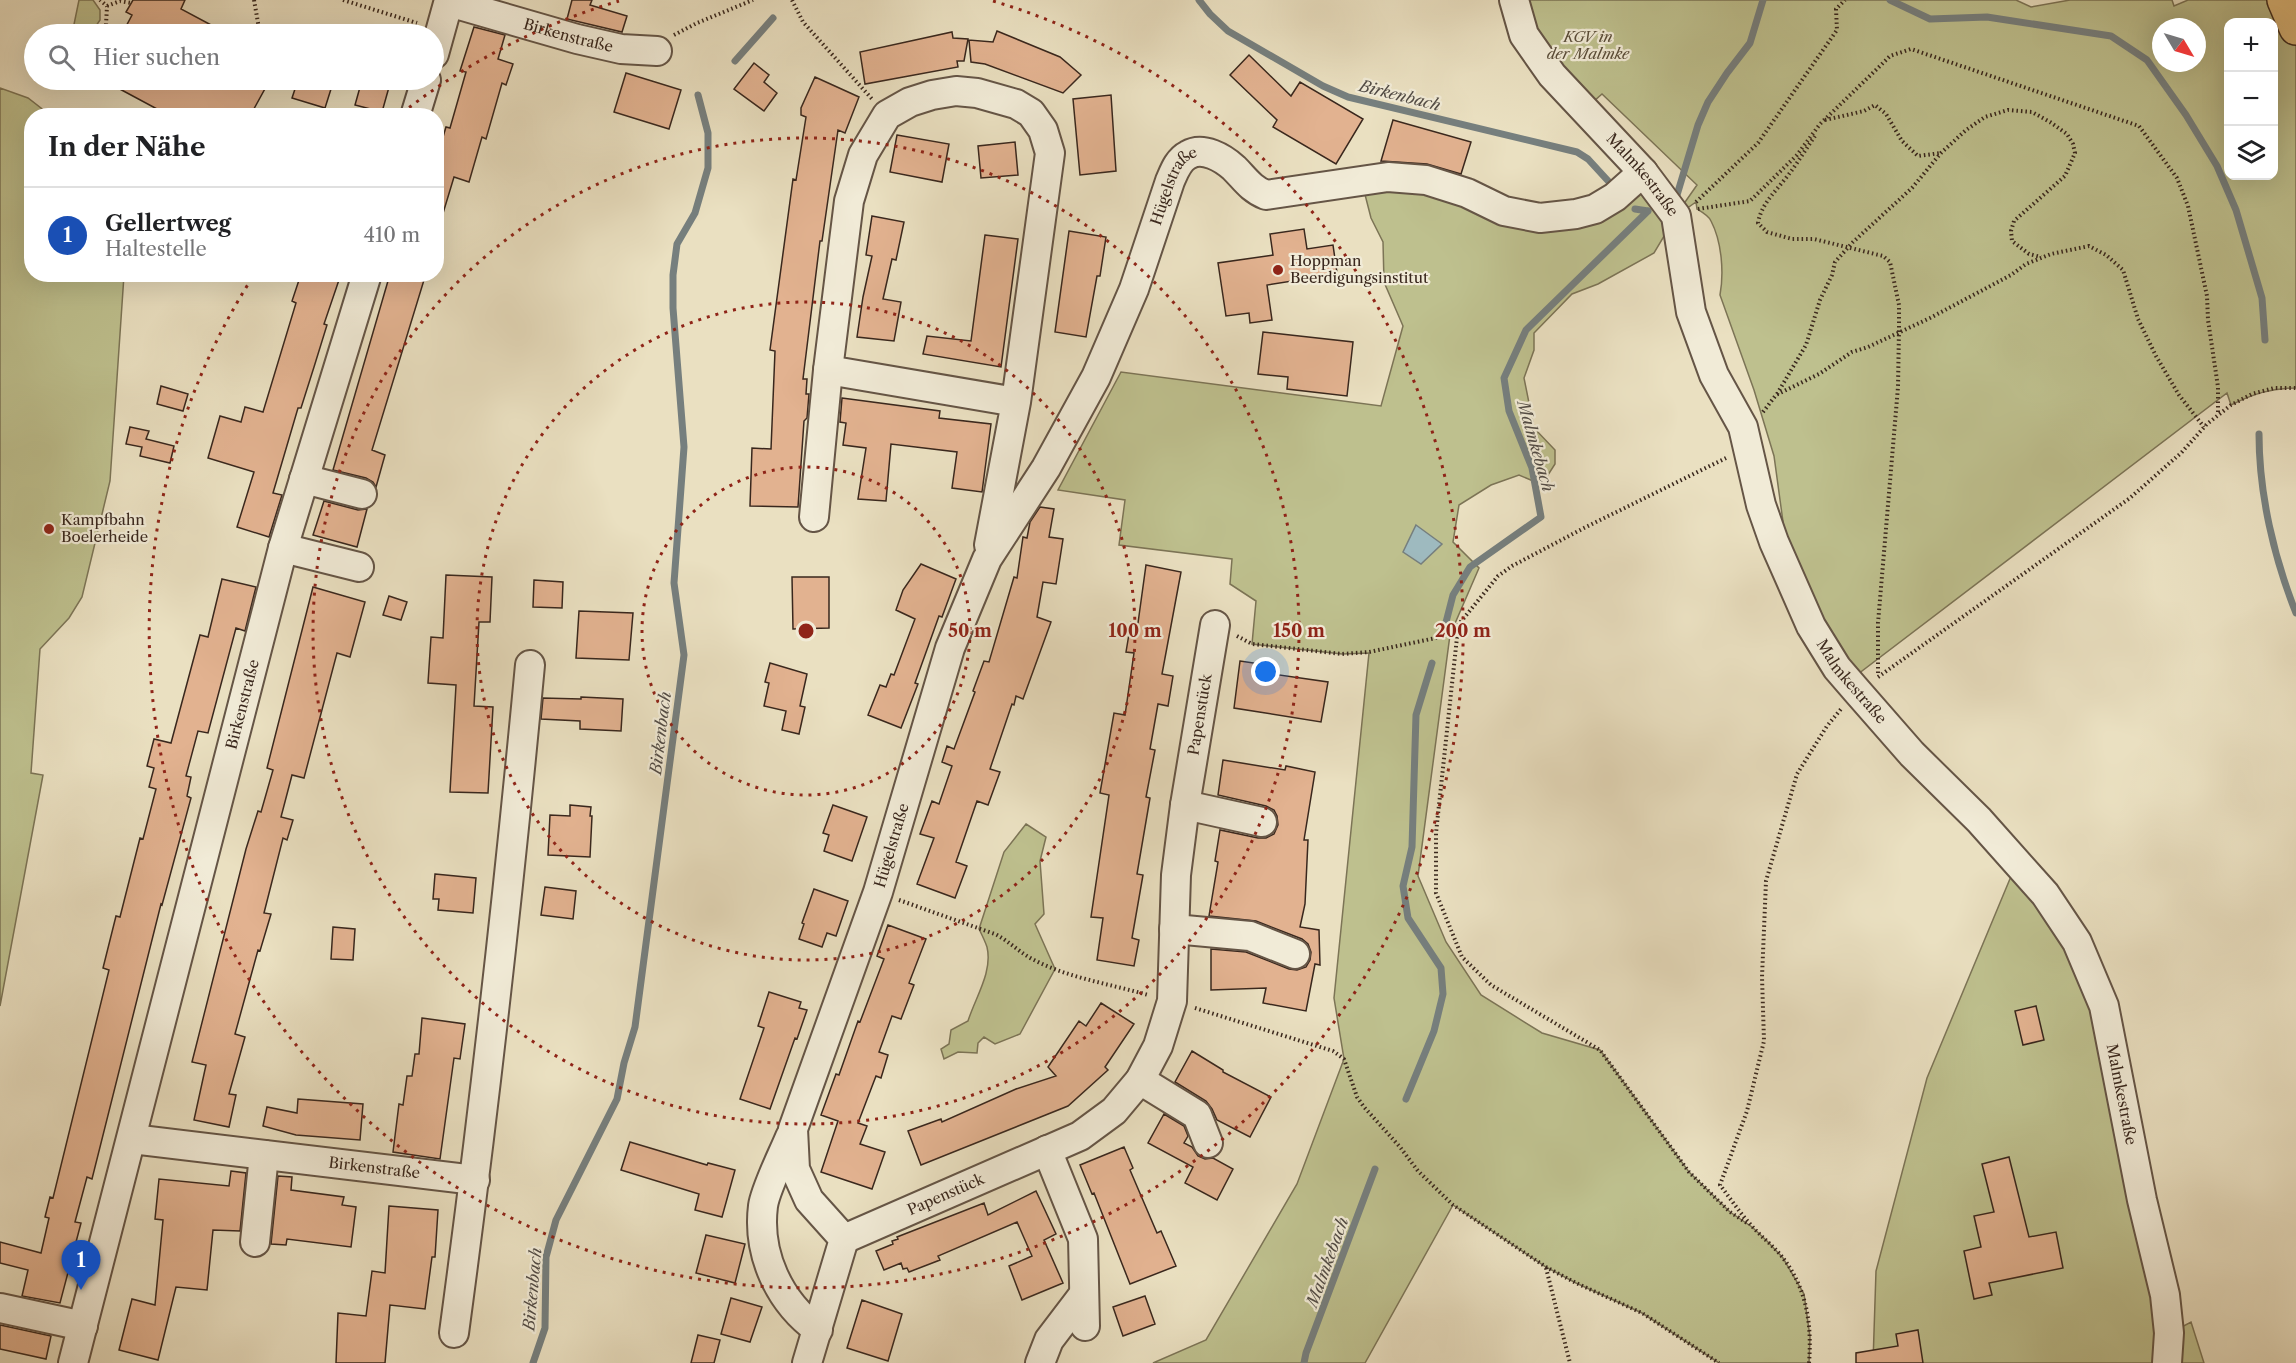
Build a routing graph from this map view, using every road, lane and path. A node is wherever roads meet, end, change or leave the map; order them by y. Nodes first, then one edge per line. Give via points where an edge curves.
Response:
1 (100, 0) edge
2 (254, 0) edge
3 (343, 0) edge
4 (753, 0) edge
5 (792, 0) edge
6 (1514, 0) edge
7 (1845, 0) edge
8 (2284, 0) edge
9 (449, 1) edge
10 (131, 3) dead end
11 (107, 6) junction
12 (106, 24) edge
13 (258, 24) edge
14 (397, 24) edge
15 (442, 24) edge
16 (2296, 28) edge
17 (657, 51) joint
18 (423, 90) edge
19 (417, 108) edge
20 (887, 115) junction
21 (1826, 119) junction
22 (1941, 153) junction
23 (1643, 172) junction
24 (1681, 213) junction
25 (1847, 249) junction
26 (2042, 258) junction
27 (365, 282) edge
28 (1899, 333) junction
29 (828, 370) junction
30 (2296, 388) edge
31 (1776, 395) junction
32 (1016, 402) junction
33 (2218, 415) junction
34 (2204, 428) junction
35 (1746, 437) junction
36 (304, 479) junction
37 (362, 494) dead end
38 (814, 517) dead end
39 (283, 548) junction
40 (987, 559) junction
41 (359, 567) dead end
42 (1215, 625) joint
43 (1458, 628) junction
44 (530, 665) dead end
45 (1867, 684) junction
46 (1185, 805) junction
47 (1262, 822) dead end
48 (878, 892) junction
49 (1174, 929) junction
50 (1295, 954) dead end
51 (1172, 1001) junction
52 (1140, 1080) junction
53 (793, 1129) junction
54 (132, 1139) junction
55 (1208, 1143) dead end
56 (1047, 1150) junction
57 (264, 1155) junction
58 (475, 1180) junction
59 (1752, 1227) junction
60 (844, 1239) junction
61 (255, 1242) dead end
62 (1546, 1267) junction
63 (1084, 1294) junction
64 (0, 1308) edge
65 (83, 1326) junction
66 (1084, 1326) dead end
67 (818, 1330) junction
68 (454, 1334) dead end
69 (73, 1363) edge
70 (807, 1363) edge
71 (1040, 1363) edge
72 (1569, 1363) edge
73 (1719, 1363) edge
74 (1809, 1363) edge
75 (2168, 1363) edge

1 - 11 path
2 - 13 path
3 - 14 path
4 - 17 path via 679,31
5 - 20 path via 803,22
6 - 23 street, Malmkestraße via 1524,35 1552,75
7 - 24 path via 1836,9 1837,30 1758,143
8 - 16 main road
9 - 15 street, Birkenstraße
9 - 17 street, Birkenstraße via 577,39 621,49
10 - 11 path via 120,1
11 - 12 path
18 - 19 street
20 - 29 street via 863,155 849,201
20 - 32 street, Hügelstraße via 932,95 977,93 1016,104 1031,113 1042,130 1050,153
21 - 22 path via 1875,105 1918,156
21 - 24 path via 1797,155 1750,201
21 - 25 path via 1786,179 1772,193 1758,223 1767,232
21 - 33 path via 1890,56 1911,49 2139,126 2177,178 2188,206 2207,296
22 - 25 path via 1912,188
22 - 26 path via 1985,117 2008,110 2032,112 2067,134 2076,153 2070,168 2014,221 2011,231 2012,241
23 - 24 street, Malmkestraße
23 - 40 street, Hügelstraße via 1615,197 1595,208 1540,218 1504,211 1467,193 1426,180 1388,177 1266,195 1254,190 1232,166 1213,154 1188,155 1170,182 1134,290 1096,376 1046,468
24 - 35 street, Malmkestraße via 1691,312 1714,375
25 - 28 path via 1883,256 1890,262 1899,305
25 - 31 path via 1835,262 1806,345
26 - 28 path
26 - 34 path via 2089,246 2123,270 2138,319 2156,356
27 - 36 street, Birkenstraße
28 - 31 path via 1852,352
28 - 45 path via 1878,623
29 - 32 street
29 - 38 street
30 - 33 path via 2252,394
31 - 35 path
32 - 40 street, Hügelstraße
33 - 34 path
34 - 45 path via 2130,498
35 - 43 path via 1512,566 1498,576
35 - 45 street, Malmkestraße via 1761,505 1811,626 1838,668
36 - 37 street
36 - 39 street, Birkenstraße
39 - 41 street
39 - 54 street, Birkenstraße
40 - 48 street, Hügelstraße via 950,648
42 - 43 path via 1252,644 1342,654 1423,642 1450,635
42 - 46 street, Papenstück
43 - 59 path via 1436,833 1436,893 1462,957 1491,985 1600,1050 1689,1172 1730,1212
44 - 58 street
45 - 59 path via 1827,726 1797,774 1766,881 1764,1041 1747,1111 1720,1185
45 - 75 street, Malmkestraße via 1912,754 1979,820 2045,894 2077,942 2104,1006 2165,1295
46 - 47 street
46 - 49 street, Papenstück
48 - 51 path via 995,934 1032,960 1055,969
48 - 53 street, Hügelstraße
49 - 50 street via 1250,936
49 - 51 street, Papenstück
51 - 52 street, Papenstück via 1158,1046
51 - 62 path via 1333,1052 1344,1059 1364,1107 1436,1190
52 - 55 street via 1197,1115
52 - 56 street, Papenstück via 1114,1112 1080,1136
53 - 60 street, Hügelstraße via 795,1169 809,1200
53 - 67 street, Hügelstraße via 763,1204 762,1235 766,1259 788,1302
54 - 57 street, Birkenstraße
54 - 65 street, Birkenstraße
56 - 60 street, Papenstück
56 - 63 street via 1083,1239
57 - 58 street, Birkenstraße
57 - 61 street
58 - 68 street
59 - 74 path via 1783,1258 1804,1294
60 - 67 street
62 - 72 path
62 - 73 path via 1642,1313
63 - 66 street
63 - 71 street via 1049,1340
64 - 65 street
65 - 69 street, Birkenstraße
67 - 70 street

